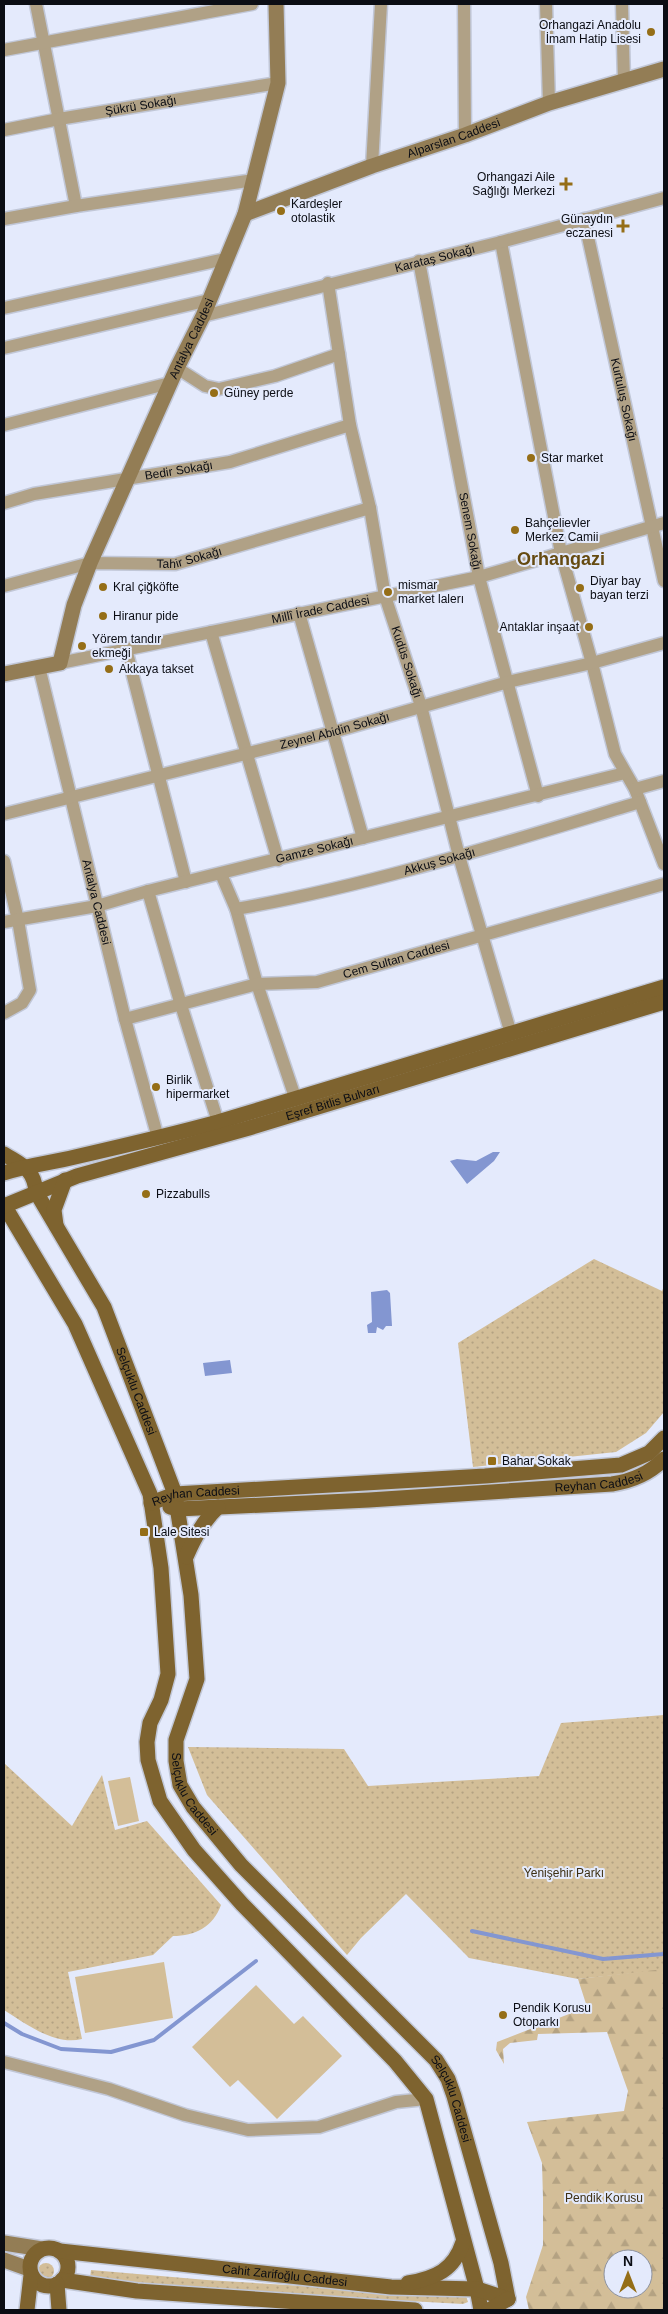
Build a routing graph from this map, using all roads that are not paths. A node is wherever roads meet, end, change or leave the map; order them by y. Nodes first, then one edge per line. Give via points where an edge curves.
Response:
1 (36, 4) edge
2 (252, 4) edge
3 (276, 4) edge
4 (380, 4) edge
5 (464, 4) edge
6 (546, 4) edge
7 (622, 4) edge
8 (43, 43) junction
9 (4, 50) edge
10 (664, 68) edge
11 (624, 82) junction
12 (278, 83) junction
13 (549, 103) junction
14 (59, 119) junction
15 (4, 130) edge
16 (465, 135) junction
17 (372, 166) junction
18 (254, 180) junction
19 (664, 198) edge
20 (76, 206) junction
21 (245, 214) junction
22 (584, 219) junction
23 (4, 220) edge
24 (501, 242) junction
25 (225, 259) junction
26 (419, 261) junction
27 (328, 284) junction
28 (209, 300) junction
29 (4, 308) edge
30 (203, 316) junction
31 (4, 348) edge
32 (339, 354) junction
33 (176, 368) junction
34 (170, 383) junction
35 (4, 425) edge
36 (350, 425) junction
37 (127, 480) junction
38 (4, 503) edge
39 (370, 508) junction
40 (658, 525) edge
41 (561, 553) junction
42 (90, 563) junction
43 (479, 576) junction
44 (664, 581) edge
45 (4, 586) edge
46 (385, 596) junction
47 (299, 613) junction
48 (211, 632) junction
49 (664, 643) edge
50 (126, 649) junction
51 (60, 663) junction
52 (592, 663) junction
53 (39, 667) junction
54 (4, 674) edge
55 (508, 682) junction
56 (421, 706) junction
57 (333, 732) junction
58 (246, 753) junction
59 (625, 774) junction
60 (159, 775) junction
61 (664, 781) edge
62 (538, 796) junction
63 (638, 796) junction
64 (72, 799) junction
65 (4, 814) edge
66 (450, 816) junction
67 (362, 838) junction
68 (459, 856) junction
69 (278, 860) junction
70 (4, 861) edge
71 (664, 864) edge
72 (221, 874) junction
73 (186, 882) junction
74 (664, 884) edge
75 (148, 892) junction
76 (97, 906) junction
77 (236, 909) junction
78 (18, 920) junction
79 (4, 922) edge
80 (482, 935) junction
81 (257, 984) junction
82 (664, 988) edge
83 (664, 1002) edge
84 (181, 1005) junction
85 (4, 1014) edge
86 (125, 1019) junction
87 (511, 1034) junction
88 (296, 1100) junction
89 (218, 1122) junction
90 (158, 1138) junction
91 (4, 1154) edge
92 (25, 1166) junction
93 (4, 1173) edge
94 (65, 1180) junction
95 (36, 1192) junction
96 (4, 1206) edge
97 (56, 1226) junction
98 (664, 1438) edge
99 (664, 1459) edge
100 (175, 1494) junction
101 (151, 1503) junction
102 (218, 1507) junction
103 (178, 1509) junction
104 (186, 1557) junction
105 (4, 2062) edge
106 (426, 2099) junction
107 (462, 2242) junction
108 (4, 2243) edge
109 (42, 2249) junction
110 (60, 2251) junction
111 (4, 2260) edge
112 (30, 2272) junction
113 (60, 2282) junction
114 (391, 2286) junction
115 (477, 2289) junction
116 (509, 2304) edge
117 (27, 2310) edge
118 (59, 2310) edge
119 (415, 2310) edge
120 (480, 2310) edge
121 (489, 2310) edge

1 - 8 street
2 - 8 street
3 - 12 street, Antalya Caddesi
4 - 17 street
5 - 16 street
6 - 13 street
7 - 11 street
8 - 9 street
8 - 14 street
10 - 11 street, Alparslan Caddesi
11 - 13 street, Alparslan Caddesi
12 - 14 street, Şükrü Sokağı
12 - 18 street, Antalya Caddesi
13 - 16 street, Alparslan Caddesi
14 - 15 street, Şükrü Sokağı
14 - 20 street
16 - 17 street, Alparslan Caddesi
17 - 21 street, Alparslan Caddesi
18 - 20 street
18 - 21 street, Antalya Caddesi
19 - 22 street, Karataş Sokağı
20 - 23 street
21 - 25 street, Antalya Caddesi
22 - 24 street, Karataş Sokağı
22 - 40 street, Kurtuluş Sokağı
24 - 26 street, Karataş Sokağı
24 - 41 street
25 - 28 street, Antalya Caddesi
25 - 29 street
26 - 27 street, Karataş Sokağı
26 - 43 street, Senem Sokağı
27 - 30 street, Karataş Sokağı
27 - 32 street, Kudüs Sokağı
28 - 30 street, Antalya Caddesi
28 - 31 street
30 - 33 street, Antalya Caddesi
32 - 33 street via 275,376 219,388 205,386
32 - 36 street, Kudüs Sokağı
33 - 34 street, Antalya Caddesi
34 - 35 street
34 - 37 street, Antalya Caddesi
36 - 37 street, Bedir Sokağı via 230,462
36 - 39 street, Kudüs Sokağı
37 - 38 street, Bedir Sokağı via 34,494
37 - 42 street, Antalya Caddesi
39 - 42 street, Tahir Sokağı via 175,564
39 - 46 street, Kudüs Sokağı
40 - 41 street, Millî İrade Caddesi
40 - 44 street, Kurtuluş Sokağı
41 - 43 street, Millî İrade Caddesi
41 - 52 street
42 - 45 street, Tahir Sokağı
42 - 51 street, Antalya Caddesi via 74,605
43 - 46 street, Millî İrade Caddesi
43 - 55 street, Senem Sokağı
46 - 47 street, Millî İrade Caddesi
46 - 56 street, Kudüs Sokağı
47 - 48 street, Millî İrade Caddesi
47 - 57 street
48 - 50 street, Millî İrade Caddesi
48 - 58 street
49 - 52 street, Zeynel Abidin Sokağı
50 - 51 street, Millî İrade Caddesi
50 - 60 street
51 - 53 street, Millî İrade Caddesi
52 - 55 street, Zeynel Abidin Sokağı
52 - 59 street via 615,754
53 - 54 street, Millî İrade Caddesi
53 - 64 street, Antalya Caddesi
55 - 56 street, Zeynel Abidin Sokağı
55 - 62 street, Senem Sokağı
56 - 57 street, Zeynel Abidin Sokağı
56 - 66 street, Kudüs Sokağı
57 - 58 street, Zeynel Abidin Sokağı
57 - 67 street
58 - 60 street, Zeynel Abidin Sokağı
58 - 69 street
59 - 62 street, Gamze Sokağı
59 - 63 street
60 - 64 street, Zeynel Abidin Sokağı
60 - 73 street
61 - 63 street
62 - 66 street, Gamze Sokağı
63 - 68 street, Akkuş Sokağı
63 - 71 street
64 - 65 street, Zeynel Abidin Sokağı
64 - 76 street, Antalya Caddesi
66 - 67 street, Gamze Sokağı
66 - 68 street, Kudüs Sokağı
67 - 69 street, Gamze Sokağı
68 - 77 street, Akkuş Sokağı via 309,896
68 - 80 street, Kudüs Sokağı
69 - 72 street, Gamze Sokağı
70 - 78 street
72 - 73 street, Gamze Sokağı
72 - 77 street
73 - 75 street, Gamze Sokağı
74 - 80 street, Cem Sultan Caddesi
75 - 76 street, Gamze Sokağı
75 - 84 street
76 - 78 street, Gamze Sokağı
76 - 86 street, Antalya Caddesi
77 - 81 street
78 - 79 street, Gamze Sokağı
78 - 85 street via 30,990 22,1003
80 - 81 street, Cem Sultan Caddesi via 316,982
80 - 87 street, Kudüs Sokağı
81 - 84 street, Cem Sultan Caddesi
81 - 88 street
82 - 87 main road, Eşref Bitlis Bulvarı
83 - 94 main road, Eşref Bitlis Bulvarı via 249,1128
84 - 86 street, Cem Sultan Caddesi
84 - 89 street
86 - 90 street, Antalya Caddesi
87 - 88 main road, Eşref Bitlis Bulvarı
88 - 89 main road, Eşref Bitlis Bulvarı
89 - 90 main road, Eşref Bitlis Bulvarı
90 - 92 main road, Eşref Bitlis Bulvarı
91 - 92 main road
92 - 93 main road, Eşref Bitlis Bulvarı
92 - 95 main road, Selçuklu Caddesi via 34,1179
94 - 95 main road, Eşref Bitlis Bulvarı
94 - 97 main road via 54,1210
95 - 96 main road, Eşref Bitlis Bulvarı
95 - 97 main road, Selçuklu Caddesi
96 - 101 main road, Selçuklu Caddesi via 75,1324 150,1494
97 - 100 main road, Selçuklu Caddesi via 104,1308
98 - 100 main road, Reyhan Caddesi via 649,1453 622,1464 467,1477
99 - 102 main road, Reyhan Caddesi via 641,1476 612,1484
100 - 101 main road, Reyhan Caddesi
100 - 103 main road, Selçuklu Caddesi
101 - 103 main road, Reyhan Caddesi
101 - 106 main road, Selçuklu Caddesi via 161,1568 168,1674 150,1723 147,1742 148,1760 160,1801 200,1857 395,2061
102 - 103 main road, Reyhan Caddesi
102 - 104 main road via 196,1535
103 - 104 main road, Selçuklu Caddesi
104 - 116 main road, Selçuklu Caddesi via 197,1679 176,1740 180,1785 215,1836 241,1865 436,2060 454,2096 501,2263
105 - 106 street via 248,2130 319,2128 396,2102
106 - 107 main road, Selçuklu Caddesi
107 - 114 main road via 450,2267 437,2275
107 - 115 main road, Selçuklu Caddesi
108 - 109 street
109 - 110 main road
109 - 112 main road via 32,2257
110 - 113 main road via 67,2262 66,2275
110 - 114 main road, Cahit Zarifoğlu Caddesi
111 - 112 street
112 - 113 main road via 34,2280 45,2286
112 - 117 main road
113 - 118 main road
113 - 119 main road, Cahit Zarifoğlu Caddesi via 137,2291
114 - 115 main road, Cahit Zarifoğlu Caddesi
115 - 116 main road, Cahit Zarifoğlu Caddesi
115 - 120 main road, Selçuklu Caddesi
116 - 121 main road

